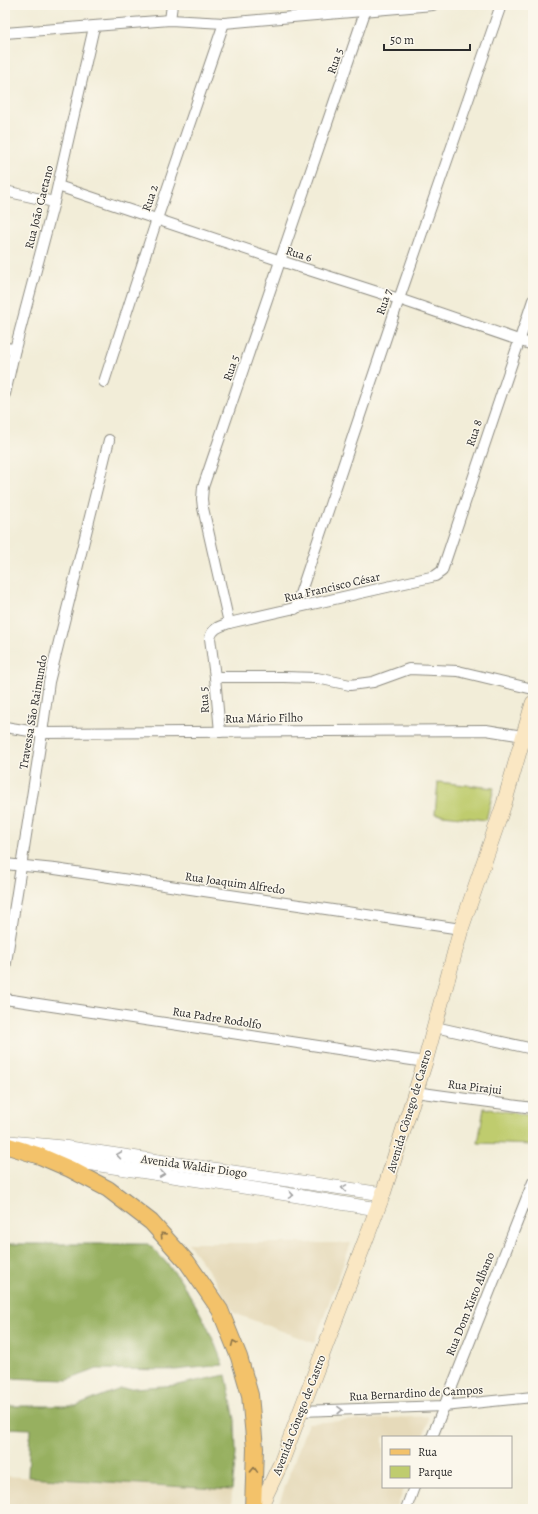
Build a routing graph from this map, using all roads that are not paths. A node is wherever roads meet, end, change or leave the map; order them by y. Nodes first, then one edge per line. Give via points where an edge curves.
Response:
1 (172, 5) edge
2 (433, 5) edge
3 (501, 5) edge
4 (365, 12) junction
5 (170, 20) junction
6 (224, 23) junction
7 (94, 27) junction
8 (5, 32) edge
9 (58, 186) junction
10 (5, 191) edge
11 (54, 202) junction
12 (157, 219) junction
13 (281, 261) junction
14 (399, 299) junction
15 (533, 300) edge
16 (519, 340) junction
17 (533, 345) edge
18 (10, 348) edge
19 (104, 382) dead end
20 (5, 394) edge
21 (109, 440) dead end
22 (439, 574) joint
23 (295, 609) junction
24 (229, 623) junction
25 (215, 677) junction
26 (533, 689) edge
27 (533, 703) edge
28 (5, 727) edge
29 (220, 732) junction
30 (42, 733) junction
31 (523, 736) junction
32 (5, 864) edge
33 (21, 866) junction
34 (461, 929) junction
35 (5, 969) edge
36 (5, 999) edge
37 (435, 1027) junction
38 (533, 1049) edge
39 (425, 1062) junction
40 (415, 1092) junction
41 (533, 1108) edge
42 (5, 1142) edge
43 (5, 1145) edge
44 (40, 1156) junction
45 (228, 1171) junction
46 (533, 1182) edge
47 (225, 1184) junction
48 (383, 1194) junction
49 (378, 1209) junction
50 (533, 1398) edge
51 (444, 1406) junction
52 (301, 1411) junction
53 (432, 1436) edge
54 (414, 1488) edge
55 (252, 1509) edge
56 (260, 1509) edge
57 (406, 1509) edge

1 - 5 street
2 - 4 street
3 - 14 street, Rua 7
4 - 6 street
4 - 13 street, Rua 5
5 - 6 street
5 - 7 street
6 - 12 street, Rua 2
7 - 8 street
7 - 9 street, Rua João Caetano
9 - 11 street, Rua João Caetano
9 - 12 street, Rua 6
10 - 11 street
11 - 18 street, Rua João Caetano
12 - 13 street, Rua 6
12 - 19 street, Rua 2
13 - 14 street, Rua 6
13 - 24 street, Rua 5 via 203,487 203,508
14 - 16 street, Rua 6
14 - 23 street, Rua 7
15 - 16 street, Rua 8
16 - 17 street, Rua 6
16 - 22 street, Rua 8 via 444,568
18 - 20 street, Rua João Caetano
21 - 30 street, Travessa São Raimundo via 49,682
22 - 23 street, Rua Francisco César
23 - 24 street, Rua Francisco César
24 - 25 street, Rua 5 via 211,633
25 - 26 street via 317,678 350,685 373,682 409,669 458,671
25 - 29 street, Rua 5
27 - 31 main road, Avenida Cônego de Castro
28 - 30 street, Rua Mário Filho
29 - 30 street, Rua Mário Filho
29 - 31 street, Rua Mário Filho via 486,730
30 - 33 street, Travessa São Raimundo
31 - 34 main road, Avenida Cônego de Castro via 501,812
32 - 33 street, Rua Joaquim Alfredo
33 - 34 street, Rua Joaquim Alfredo
33 - 35 street, Travessa São Raimundo
34 - 37 main road, Avenida Cônego de Castro
36 - 39 street, Rua Padre Rodolfo
37 - 38 street
37 - 39 main road, Avenida Cônego de Castro
39 - 40 main road, Avenida Cônego de Castro
40 - 41 street, Rua Pirajui
40 - 48 main road, Avenida Cônego de Castro
45 -> 42 street, Avenida Waldir Diogo via 63,1147
43 - 44 main road, Avenida Waldir Diogo
44 -> 47 street, Avenida Waldir Diogo
55 -> 44 main road, Avenida Waldir Diogo via 255,1448 250,1395 240,1357 220,1310 187,1262 151,1222 108,1189 70,1168
45 - 47 street
48 -> 45 street, Avenida Waldir Diogo
46 - 51 street, Rua Dom Xisto Albano
47 -> 49 street, Avenida Waldir Diogo
48 - 49 main road, Avenida Cônego de Castro
49 - 52 main road, Avenida Cônego de Castro
50 - 51 street, Rua Bernardino de Campos
52 -> 51 street, Rua Bernardino de Campos
51 - 53 street, Rua Dom Xisto Albano
52 - 56 main road, Avenida Cônego de Castro
54 - 57 street

